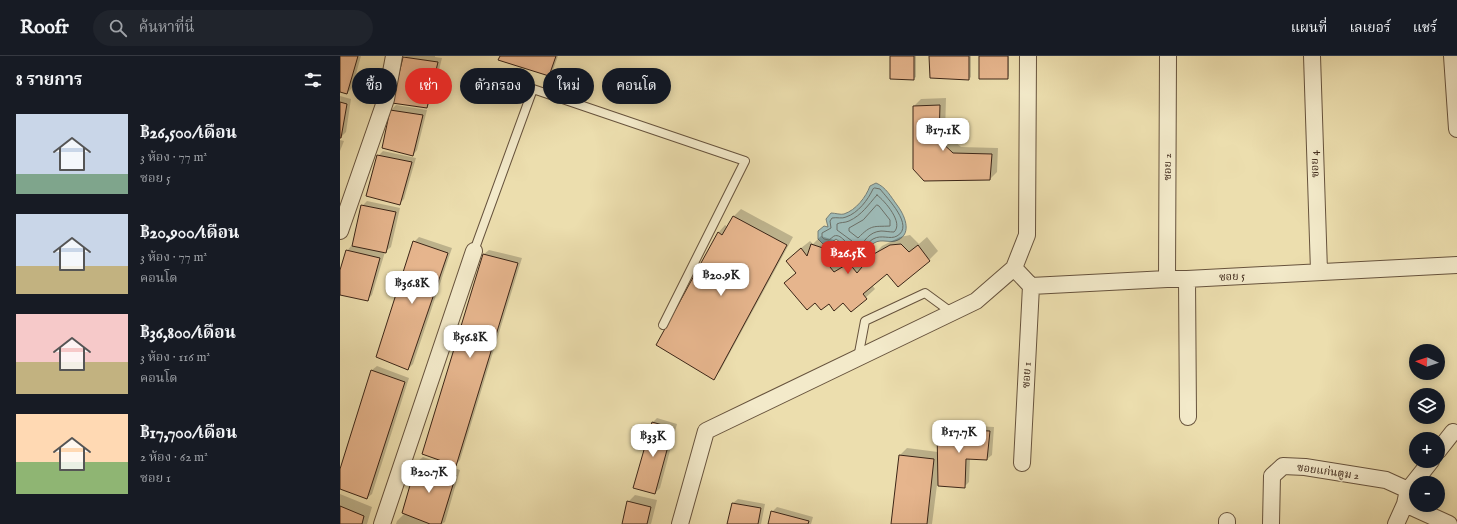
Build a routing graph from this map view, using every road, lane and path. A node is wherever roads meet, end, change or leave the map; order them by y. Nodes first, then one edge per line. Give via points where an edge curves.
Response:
1 (394, 56) edge
2 (1028, 56) edge
3 (1168, 56) edge
4 (1312, 56) edge
5 (1452, 56) edge
6 (1457, 129) edge
7 (340, 231) edge
8 (474, 250) joint
9 (1457, 265) edge
10 (1014, 268) junction
11 (1319, 271) junction
12 (1167, 279) junction
13 (1187, 279) junction
14 (1031, 286) junction
15 (951, 312) junction
16 (663, 325) dead end
17 (858, 358) junction
18 (1188, 417) dead end
19 (1453, 432) dead end
20 (1445, 443) edge
21 (1022, 464) dead end
22 (1426, 468) edge
23 (1407, 497) junction
24 (382, 524) edge
25 (680, 524) edge
26 (1271, 524) edge
27 (1396, 524) edge
28 (1449, 524) edge

1 - 7 street via 386,99
2 - 10 street via 1027,235
3 - 12 street, ซอย 2
4 - 11 street, ซอย 4
5 - 6 street
8 - 16 lane via 533,89 745,160
8 - 24 street
9 - 11 street, ซอย 5
10 - 14 street
10 - 15 street via 976,300
11 - 13 street, ซอย 5
12 - 13 street, ซอย 5
12 - 14 street, ซอย 5
13 - 18 street
14 - 21 street, ซอย 1
15 - 17 street
15 - 17 lane via 925,293 865,321
17 - 25 street via 706,431
19 - 20 street
22 - 23 street
23 - 26 street, ซอยแก่นตูม 2 via 1386,480 1283,466 1272,476
23 - 27 street
23 - 28 street

